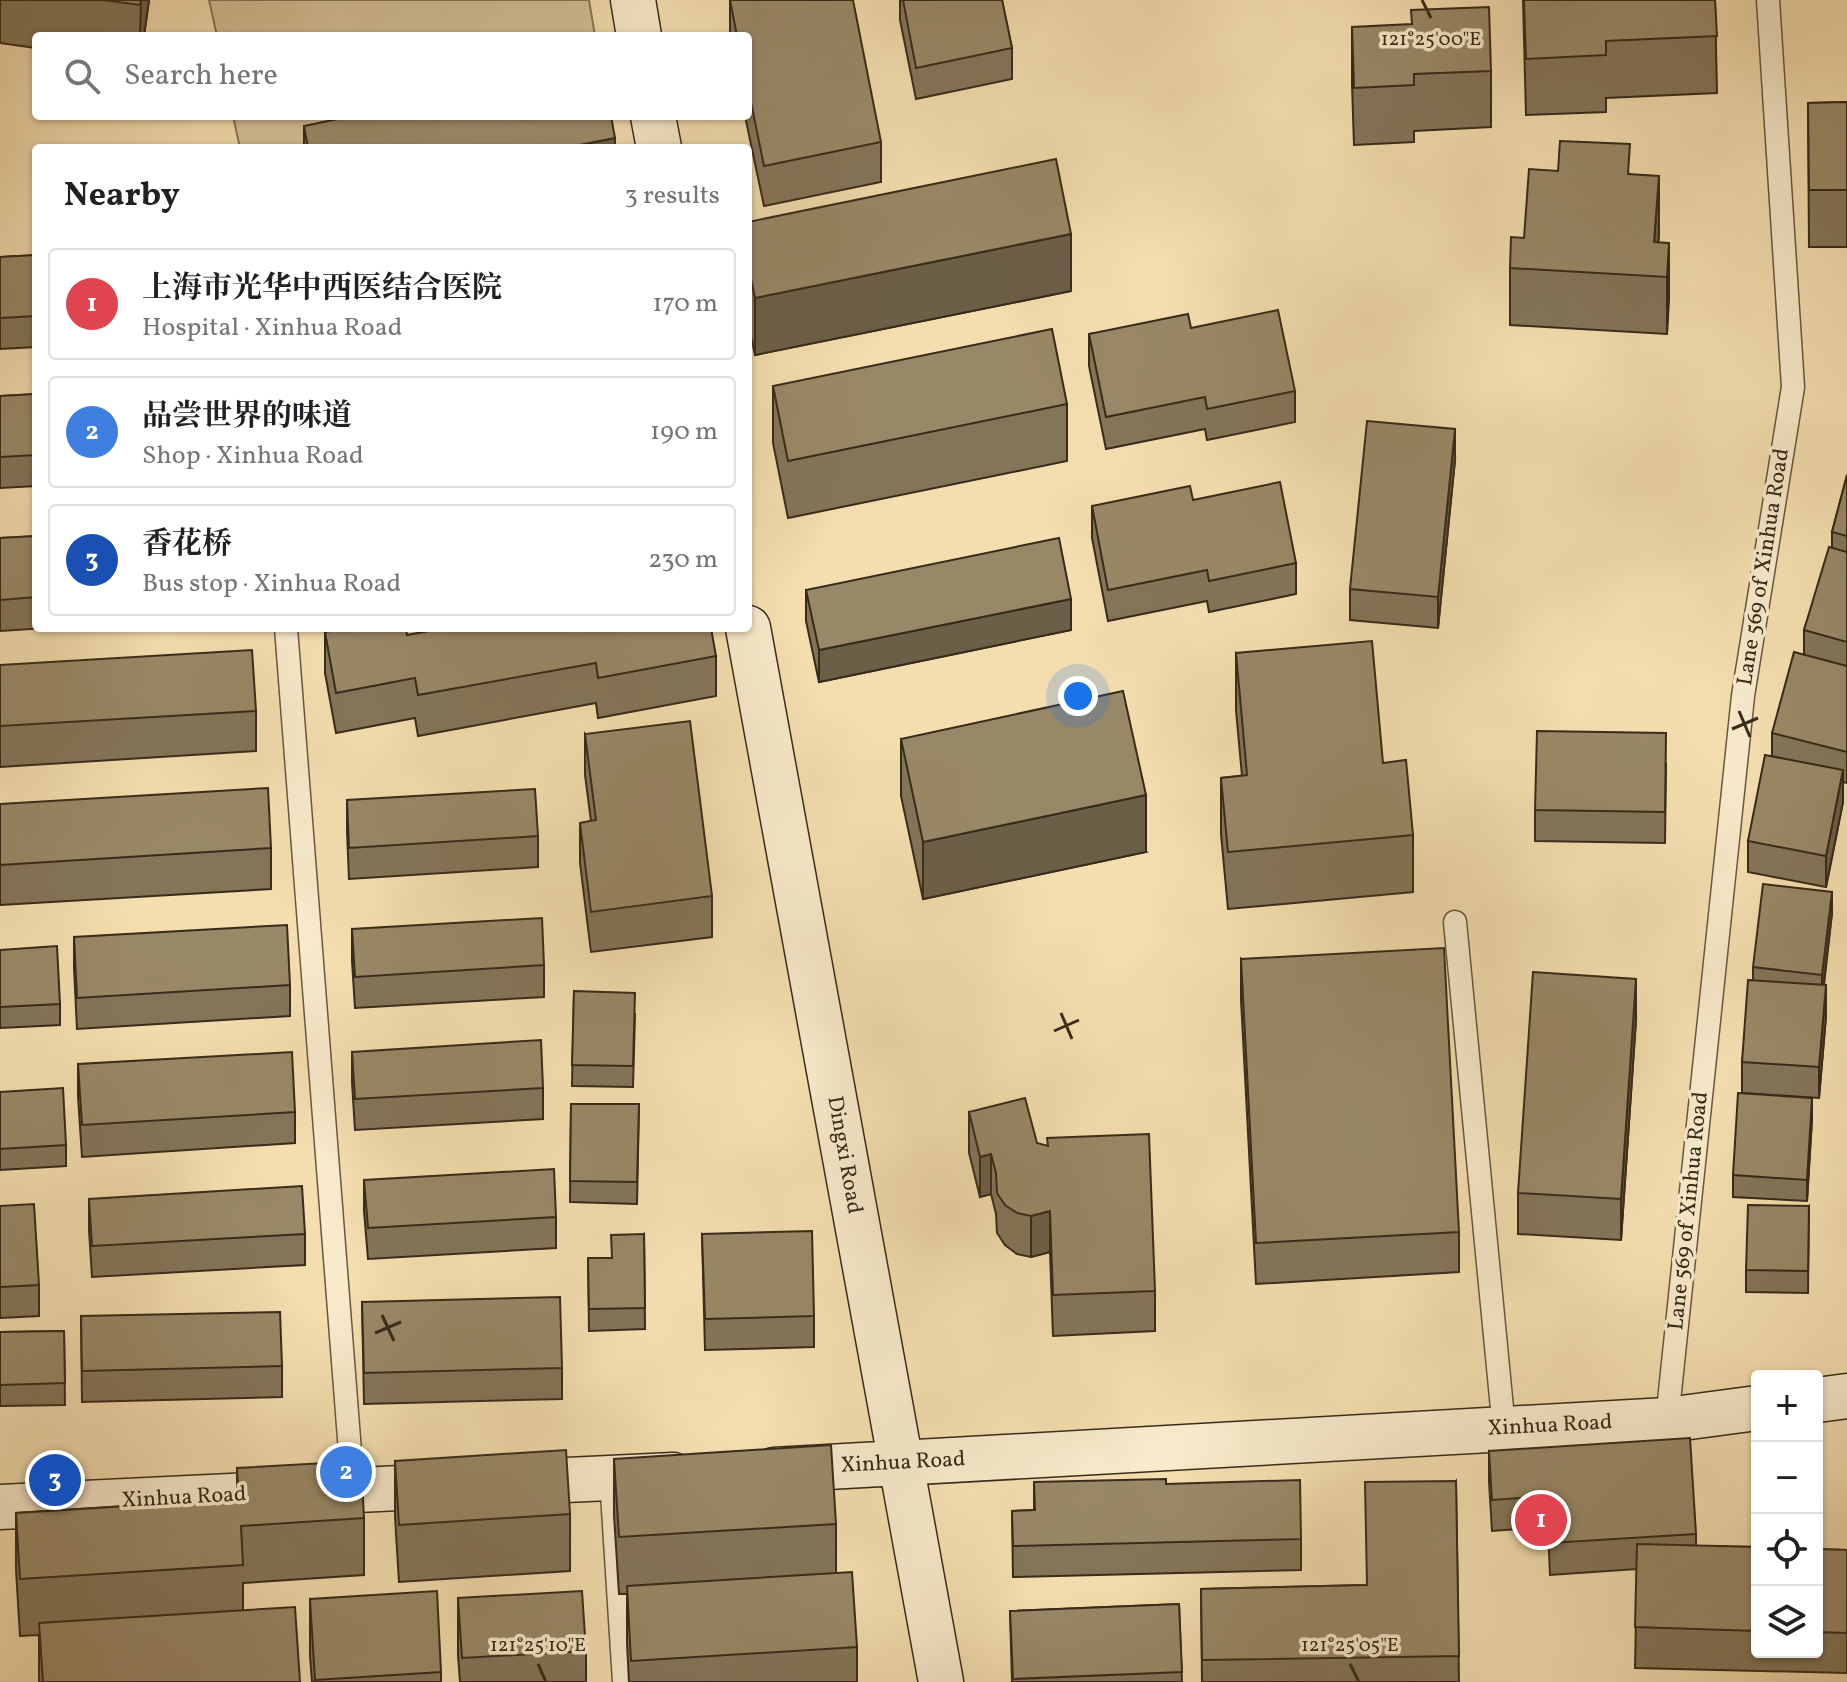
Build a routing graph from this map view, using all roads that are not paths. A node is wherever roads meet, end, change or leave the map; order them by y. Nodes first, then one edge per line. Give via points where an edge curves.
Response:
1 (633, 0) edge
2 (1768, 0) edge
3 (638, 32) edge
4 (654, 120) edge
5 (658, 144) edge
6 (286, 632) edge
7 (749, 632) edge
8 (1455, 922) dead end
9 (1847, 1396) edge
10 (1823, 1399) edge
11 (1751, 1409) edge
12 (1667, 1420) junction
13 (1504, 1429) junction
14 (900, 1464) junction
15 (611, 1478) junction
16 (353, 1490) junction
17 (0, 1507) edge
18 (624, 1682) edge
19 (941, 1682) edge

1 - 3 street
2 - 12 lane, Lane 569 of Xinhua Road via 1793,387 1743,696
4 - 5 street
6 - 16 lane
7 - 14 street, Dingxi Road
8 - 13 lane
9 - 10 street
11 - 12 street, Xinhua Road
12 - 13 street, Xinhua Road
13 - 14 street, Xinhua Road
14 - 15 street, Xinhua Road
14 - 19 street, Dingxi Road
15 - 16 street, Xinhua Road
15 - 18 lane
16 - 17 street, Xinhua Road

